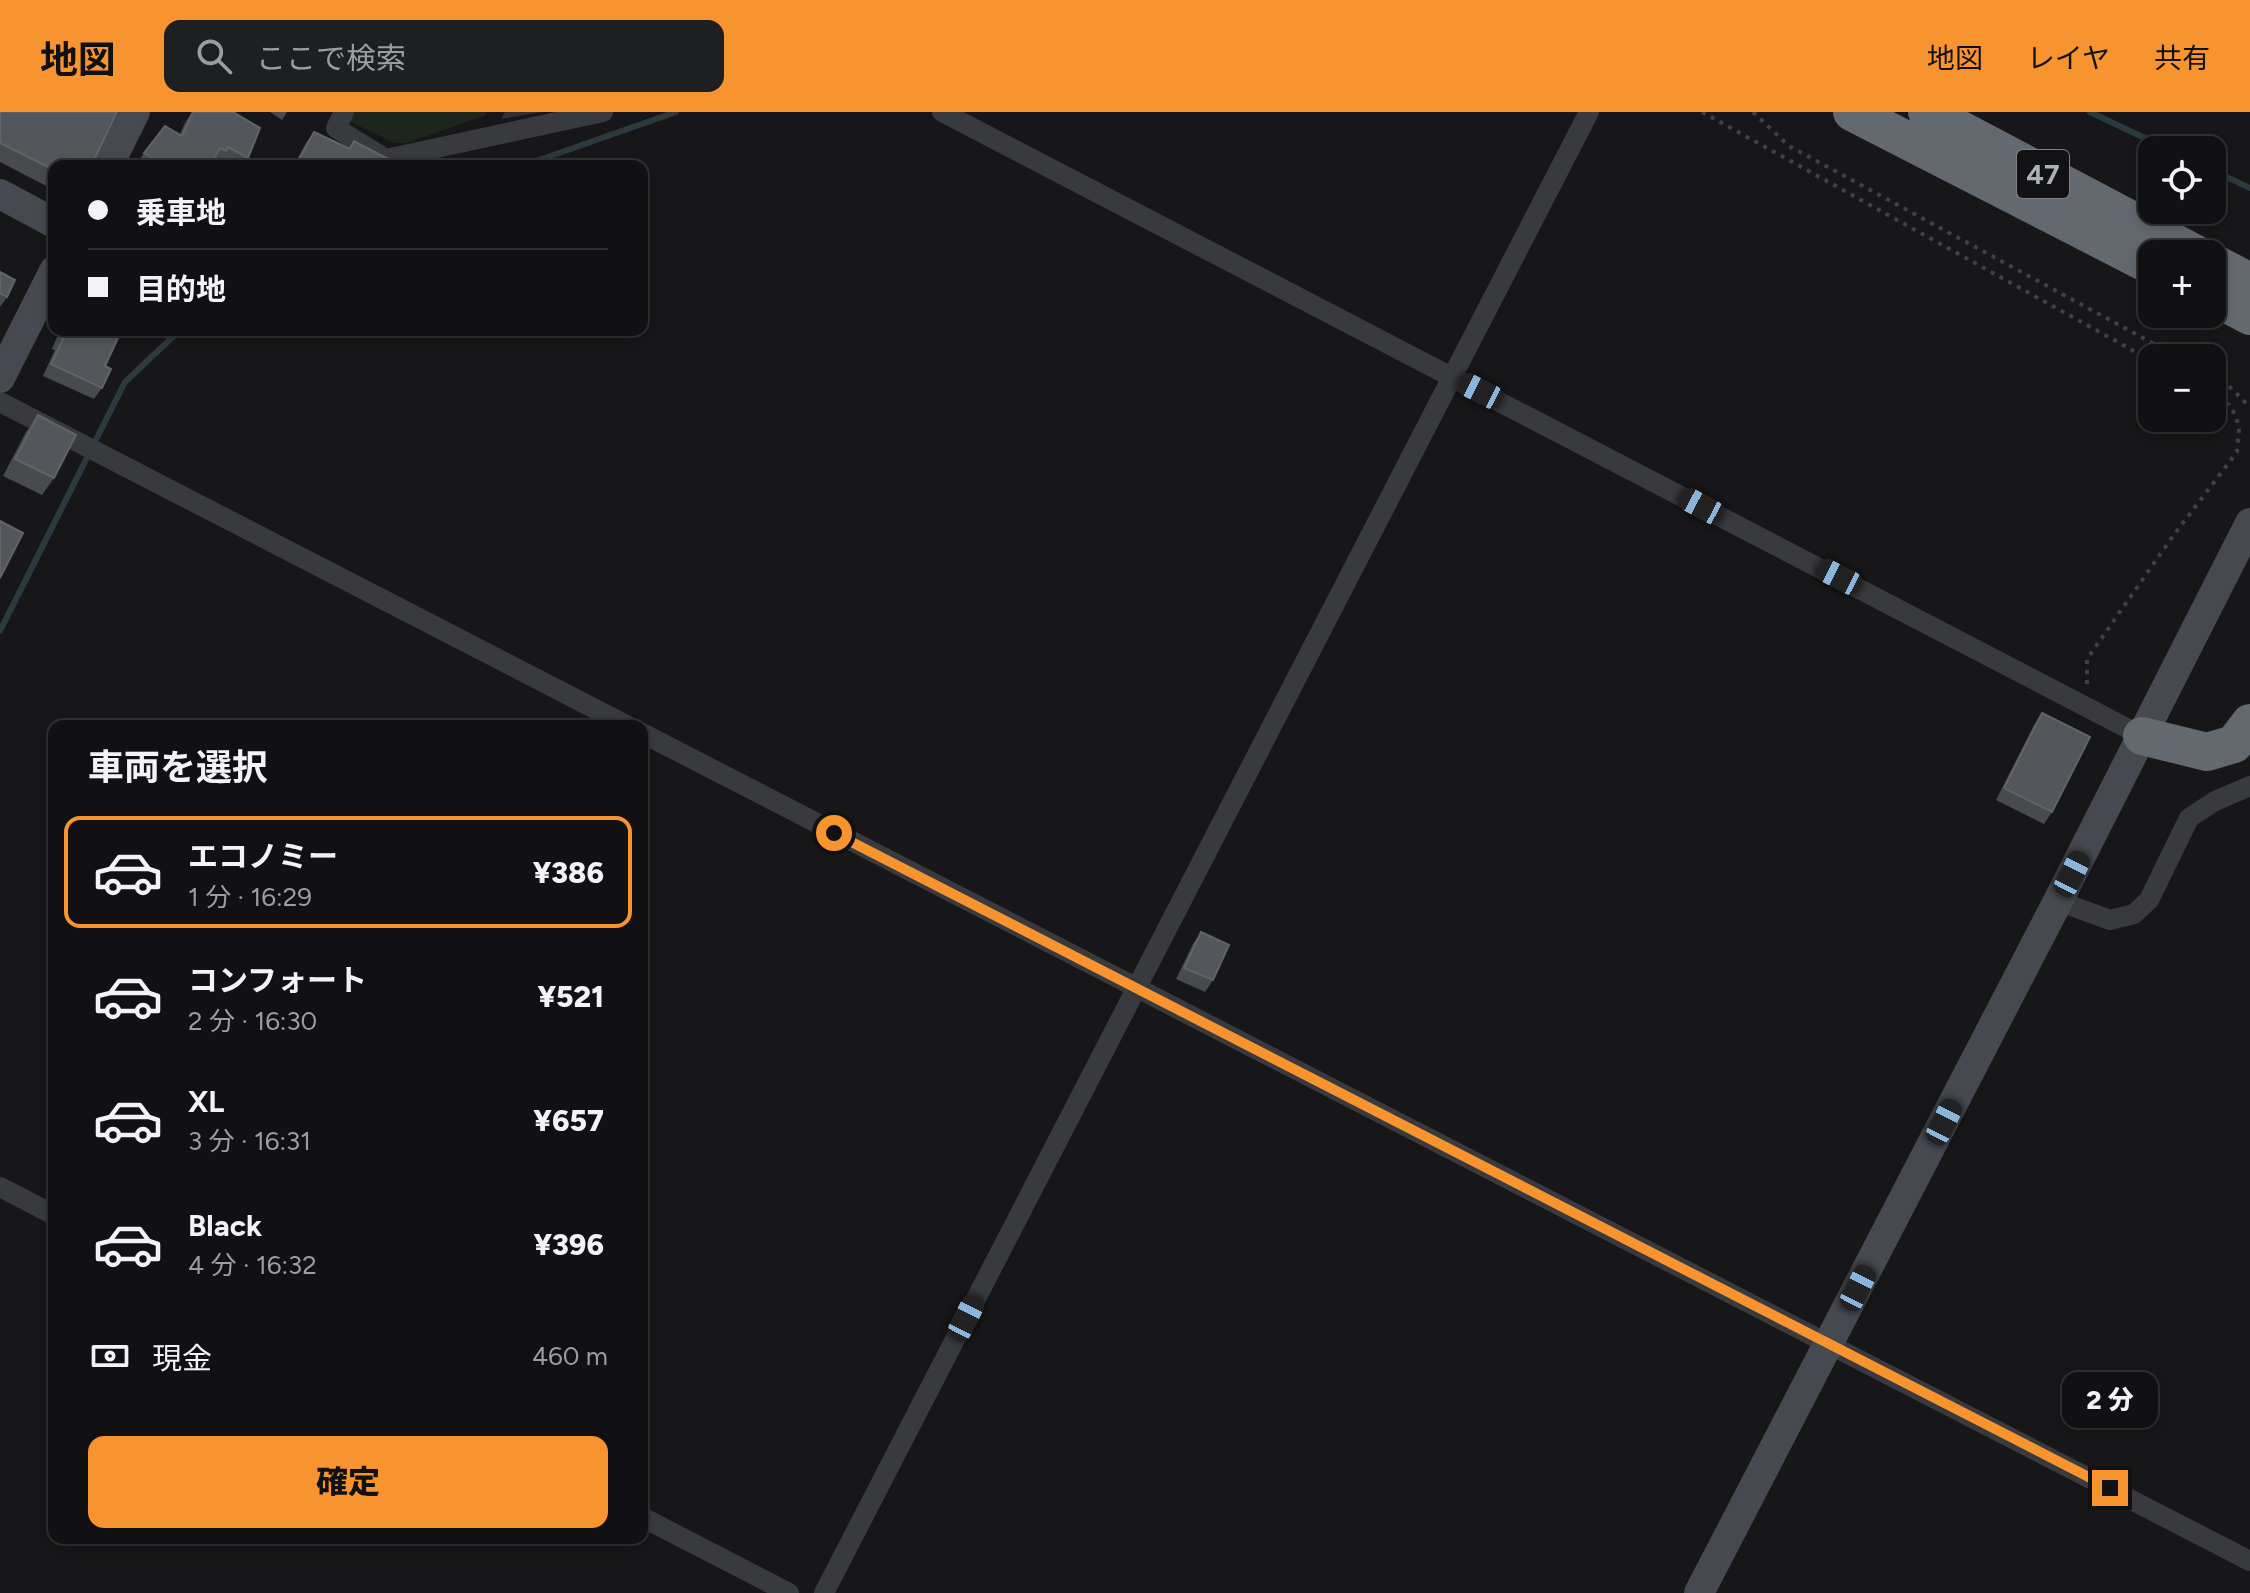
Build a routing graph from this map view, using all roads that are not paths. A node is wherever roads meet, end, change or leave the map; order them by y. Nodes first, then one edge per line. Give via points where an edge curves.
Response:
1 (135, 112) edge
2 (344, 112) edge
3 (603, 112) edge
4 (942, 112) edge
5 (1589, 112) edge
6 (1852, 112) edge
7 (1927, 112) edge
8 (111, 160) edge
9 (0, 194) edge
10 (48, 220) edge
11 (2169, 240) edge
12 (2138, 259) edge
13 (2226, 269) edge
14 (2250, 282) edge
15 (48, 283) edge
16 (2226, 303) edge
17 (2250, 316) edge
18 (1453, 376) junction
19 (0, 378) edge
20 (0, 402) edge
21 (2250, 523) edge
22 (616, 720) edge
23 (2250, 723) edge
24 (648, 736) edge
25 (2142, 736) junction
26 (2249, 788) edge
27 (2058, 901) junction
28 (1137, 989) junction
29 (0, 1187) edge
30 (48, 1212) edge
31 (1830, 1343) junction
32 (648, 1520) edge
33 (2250, 1561) edge
34 (789, 1593) edge
35 (824, 1593) edge
36 (1699, 1593) edge

1 - 8 street
2 - 3 street via 336,128 386,159
4 - 18 street
5 - 18 street
6 - 12 highway, 47
7 - 11 highway, 47
9 - 10 street
13 - 14 highway
15 - 19 street
16 - 17 highway
18 - 25 street
18 - 28 street
20 - 22 street
21 - 25 street
23 - 25 highway via 2234,744 2207,752
24 - 28 street
25 - 27 street
26 - 27 street via 2189,818 2149,900 2134,914 2110,920
27 - 31 street
28 - 31 street
28 - 35 street
29 - 30 street
31 - 33 street
31 - 36 street
32 - 34 street

